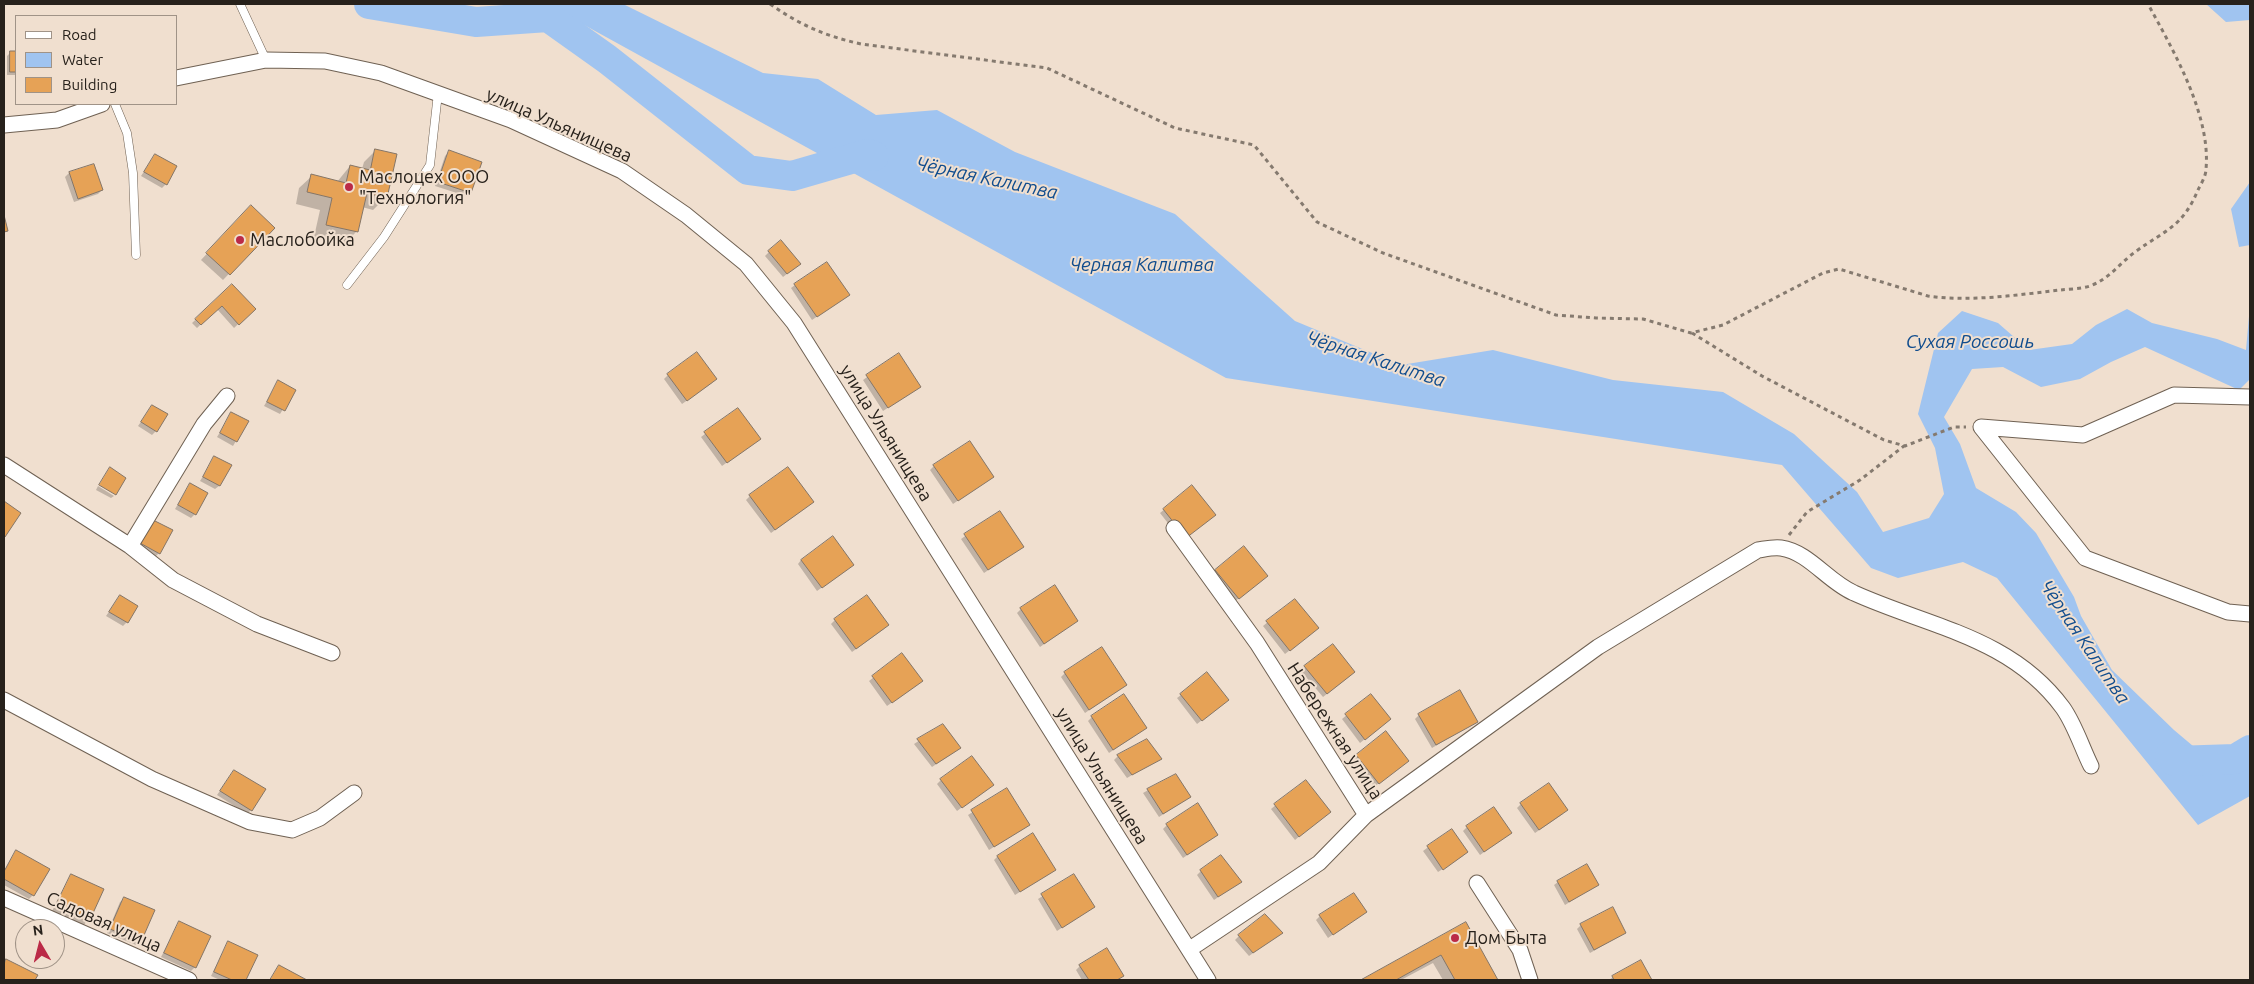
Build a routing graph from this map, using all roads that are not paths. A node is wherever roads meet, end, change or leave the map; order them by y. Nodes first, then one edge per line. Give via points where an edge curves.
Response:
1 (240, 4) edge
2 (266, 60) junction
3 (178, 78) edge
4 (438, 93) junction
5 (99, 105) edge
6 (115, 105) edge
7 (4, 125) edge
8 (136, 255) dead end
9 (347, 285) dead end
10 (227, 396) dead end
11 (2250, 397) edge
12 (5, 468) edge
13 (1174, 528) dead end
14 (130, 546) junction
15 (2250, 614) edge
16 (332, 653) dead end
17 (4, 700) edge
18 (2091, 766) dead end
19 (354, 792) dead end
20 (1366, 815) junction
21 (1478, 883) dead end
22 (4, 898) edge
23 (1190, 949) junction
24 (189, 980) edge
25 (1208, 980) edge
26 (1530, 980) edge

1 - 2 lane
2 - 3 street, улица Ульянищева
2 - 4 street, улица Ульянищева via 325,61 381,73
4 - 9 lane via 430,165 384,237
4 - 23 street, улица Ульянищева via 511,120 622,171 686,215 746,264 794,322
5 - 7 street via 57,120
6 - 8 lane via 127,133 133,173
10 - 14 street via 204,424
11 - 15 street via 2174,395 2083,434 1981,427 2085,558 2228,612
12 - 14 street
13 - 20 street, Набережная улица via 1257,643
14 - 16 street via 172,580 257,624
17 - 19 street via 152,779 250,822 292,830 320,818
18 - 20 street, Набережная улица via 2064,709 2021,664 1984,643 1852,593 1797,553 1779,548 1758,550 1598,647
20 - 23 street via 1319,863
21 - 26 street via 1520,950
22 - 24 street, Садовая улица
23 - 25 street, улица Ульянищева

